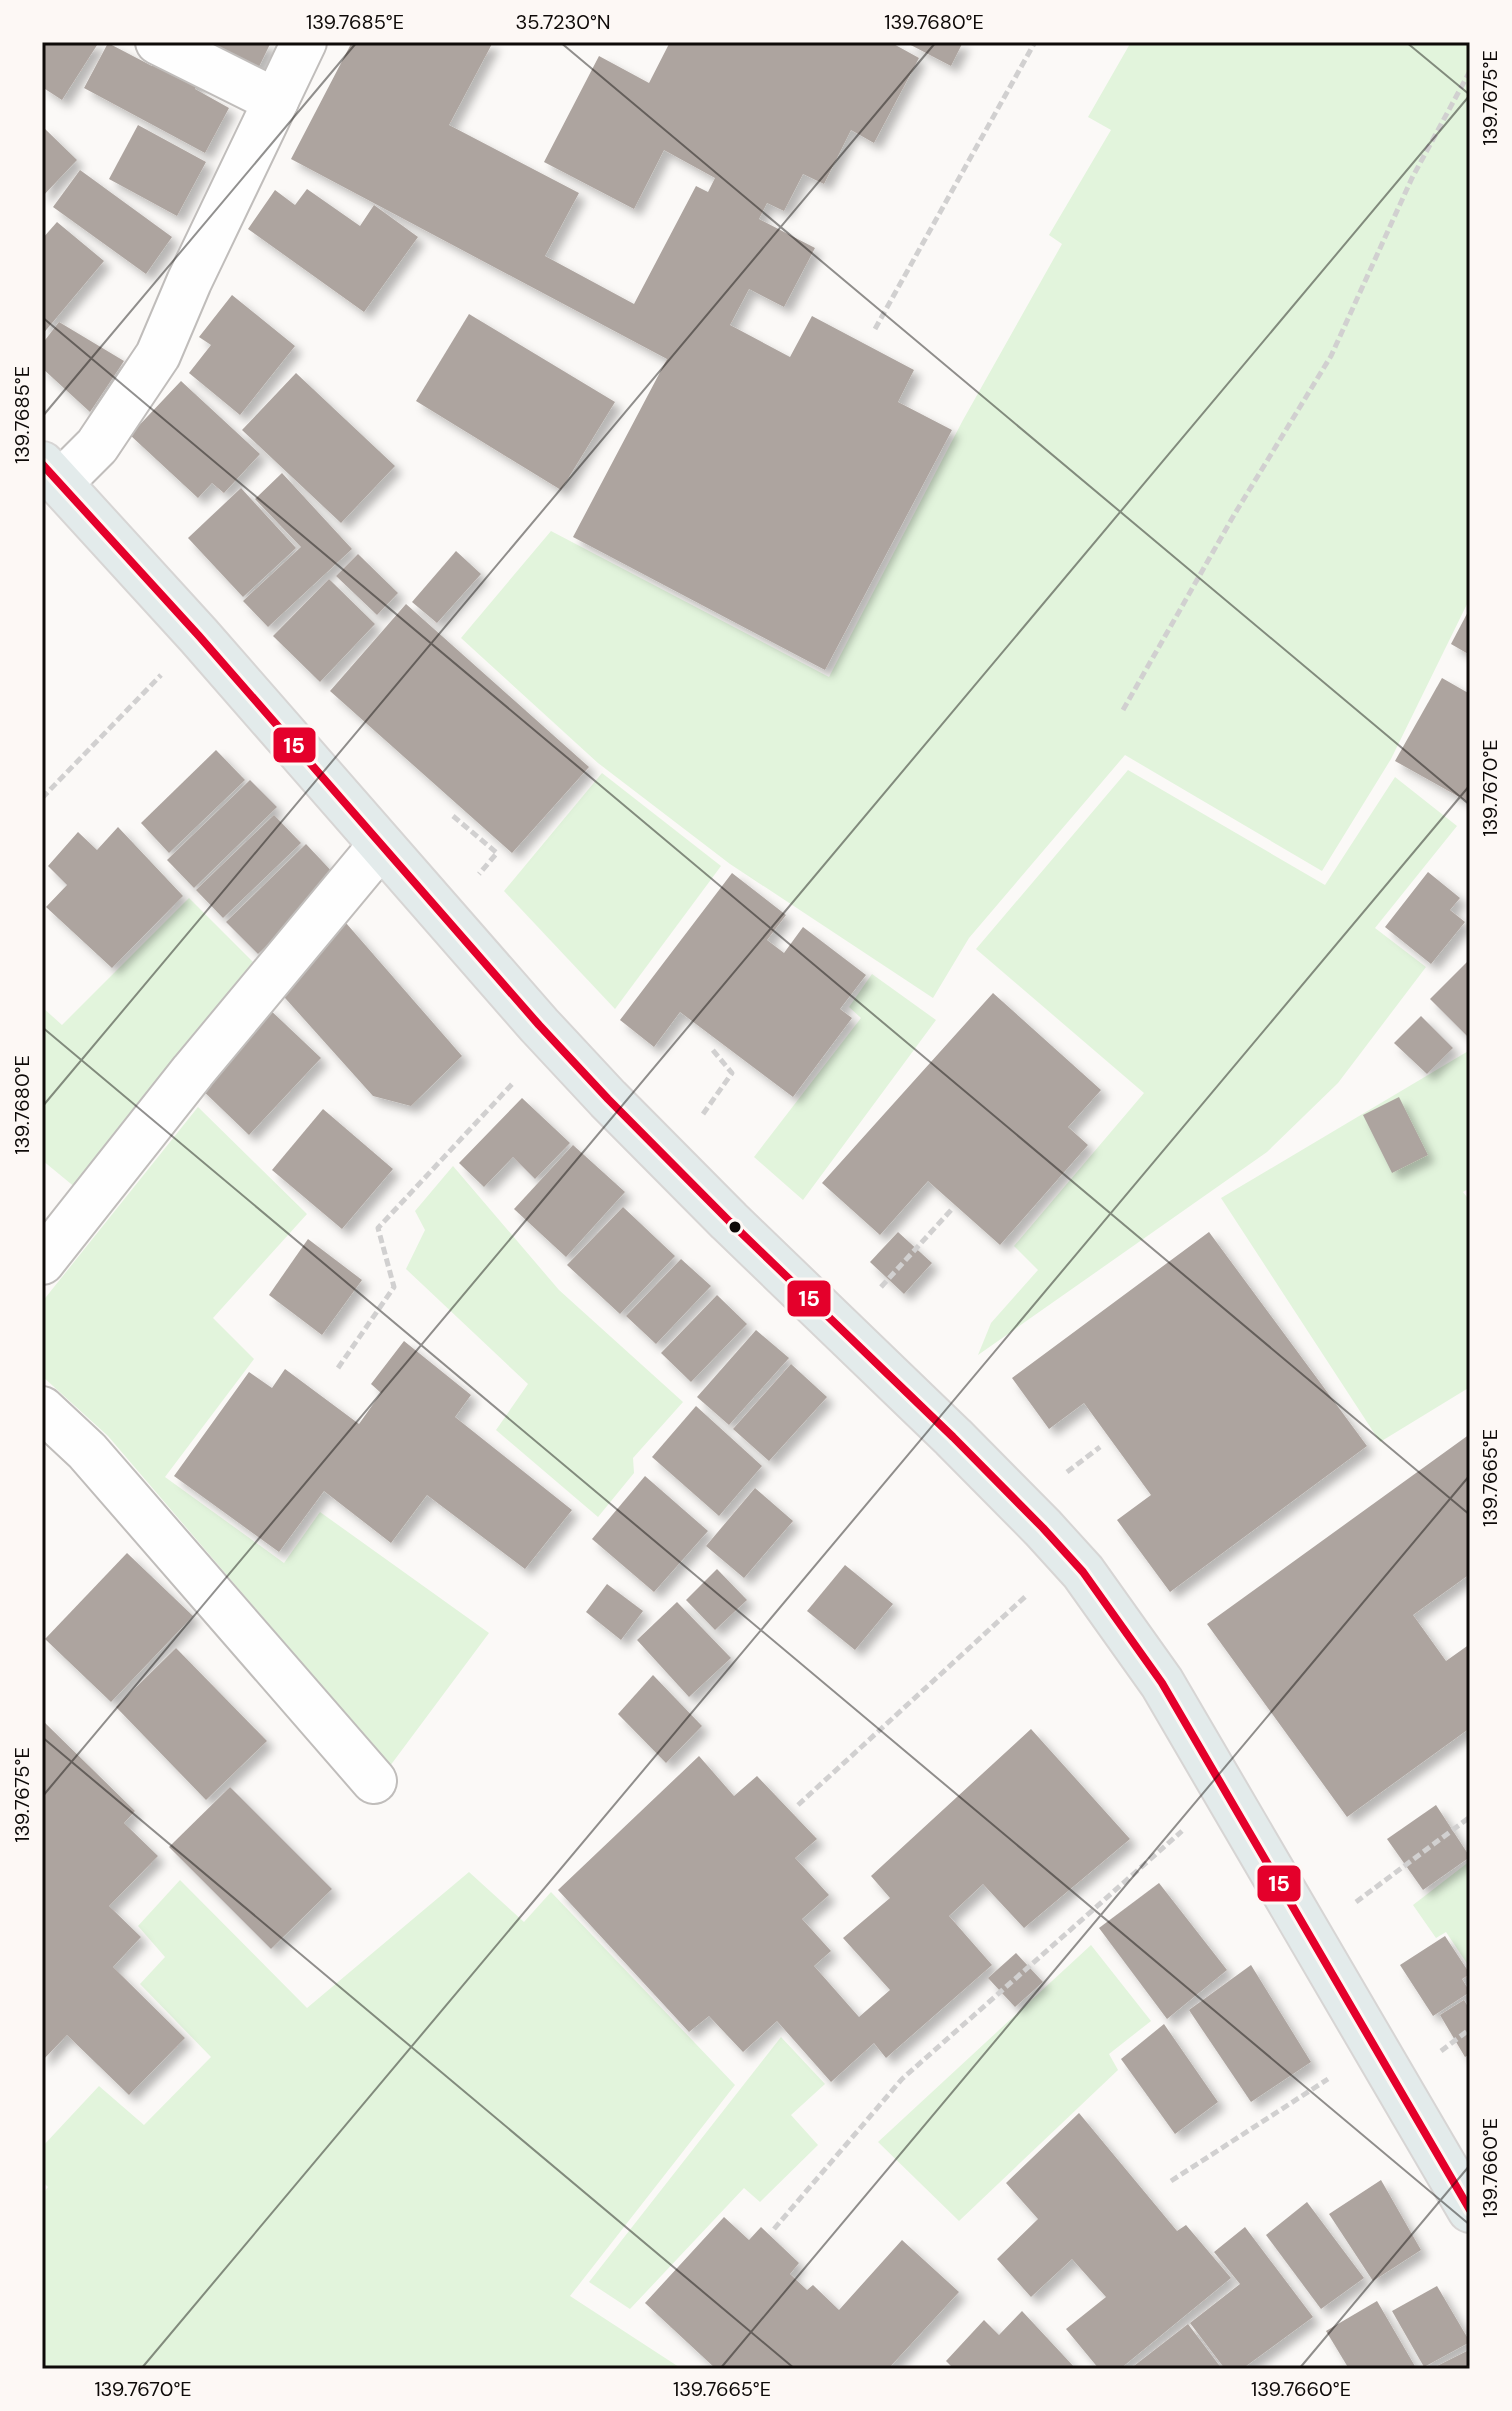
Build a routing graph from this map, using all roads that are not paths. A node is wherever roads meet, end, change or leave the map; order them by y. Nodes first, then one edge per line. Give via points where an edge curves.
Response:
1 (158, 42) edge
2 (304, 42) edge
3 (276, 101) junction
4 (51, 473) edge
5 (381, 845) junction
6 (42, 1262) edge
7 (42, 1409) edge
8 (374, 1781) dead end
9 (1470, 2210) edge

1 - 3 street
2 - 3 street
3 - 4 street via 158,355 97,446
4 - 5 main road
5 - 6 street
5 - 9 main road via 553,1040 1069,1557 1162,1683
7 - 8 street via 87,1451

